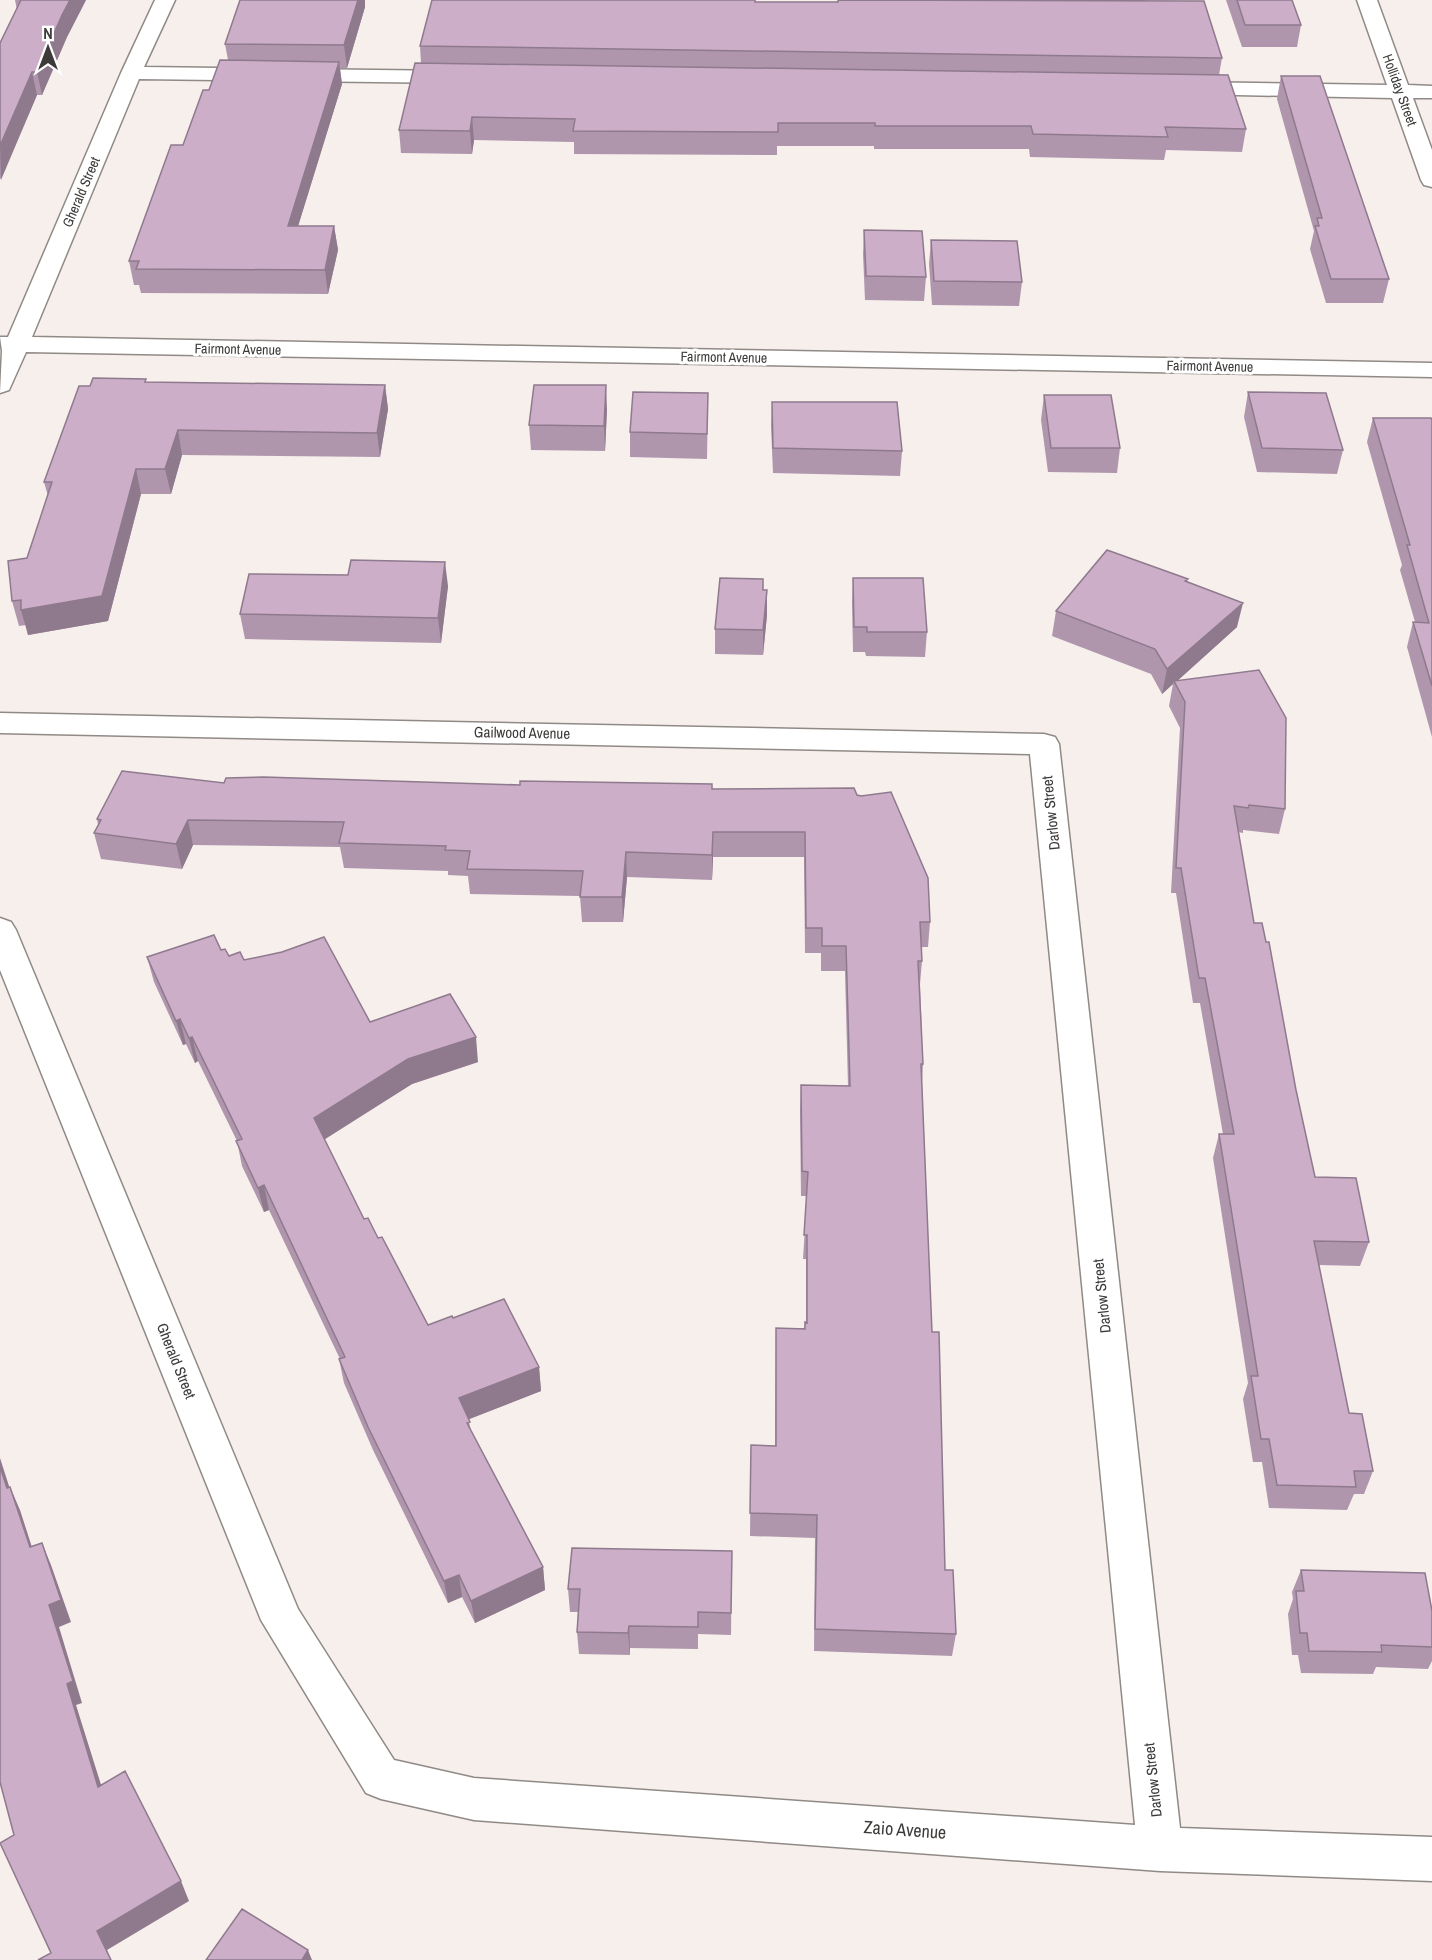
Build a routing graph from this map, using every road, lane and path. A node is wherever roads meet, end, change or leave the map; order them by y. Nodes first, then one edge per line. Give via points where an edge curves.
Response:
1 (165, 0) edge
2 (1367, 0) edge
3 (131, 73) junction
4 (478, 78) edge
5 (1173, 88) edge
6 (1400, 91) junction
7 (1432, 92) edge
8 (1432, 180) edge
9 (8, 344) edge
10 (1432, 370) edge
11 (0, 385) edge
12 (0, 723) edge
13 (1044, 744) joint
14 (0, 930) edge
15 (381, 1778) joint
16 (1160, 1849) junction
17 (1432, 1859) edge

1 - 3 street, Gherald Street
2 - 6 street, Holliday Street
3 - 4 street
3 - 9 street, Gherald Street
5 - 6 street
6 - 7 street
6 - 8 street, Holliday Street
9 - 10 street, Fairmont Avenue
9 - 11 street, Gherald Street
12 - 13 street, Gailwood Avenue
13 - 16 street, Darlow Street
14 - 15 street, Gherald Street via 282,1620
15 - 16 street, Zaio Avenue via 474,1799
16 - 17 street, Zaio Avenue

